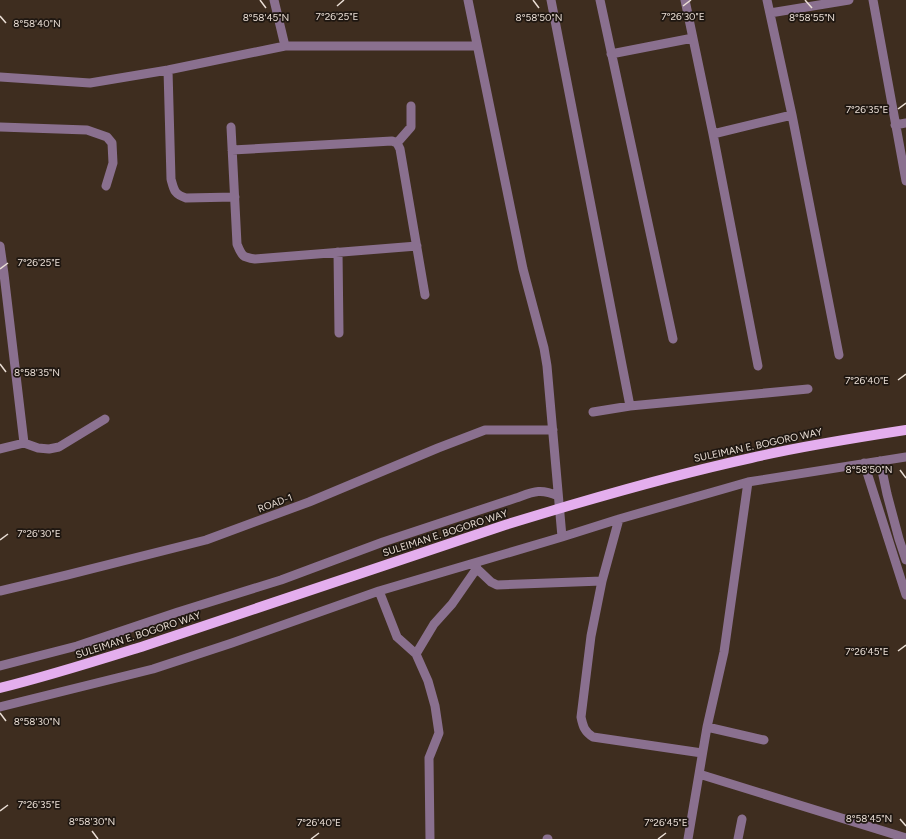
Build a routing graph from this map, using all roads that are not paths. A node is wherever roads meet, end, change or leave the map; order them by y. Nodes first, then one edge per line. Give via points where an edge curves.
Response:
1 (274, 0) edge
2 (468, 0) edge
3 (551, 0) edge
4 (600, 0) edge
5 (685, 0) edge
6 (767, 0) edge
7 (849, 0) edge
8 (873, 0) edge
9 (770, 13) junction
10 (693, 38) junction
11 (285, 46) junction
12 (477, 46) junction
13 (611, 54) junction
14 (168, 70) junction
15 (0, 77) edge
16 (411, 106) dead end
17 (792, 115) junction
18 (906, 123) edge
19 (895, 125) junction
20 (0, 127) edge
21 (231, 127) dead end
22 (713, 134) junction
23 (397, 143) junction
24 (232, 150) junction
25 (906, 181) edge
26 (106, 186) dead end
27 (235, 197) junction
28 (0, 246) edge
29 (417, 246) junction
30 (338, 252) junction
31 (425, 295) dead end
32 (339, 333) dead end
33 (673, 339) dead end
34 (839, 354) dead end
35 (758, 366) dead end
36 (808, 388) dead end
37 (630, 406) junction
38 (593, 412) dead end
39 (105, 419) dead end
40 (553, 430) junction
41 (906, 430) edge
42 (24, 443) junction
43 (0, 449) edge
44 (906, 457) edge
45 (880, 461) junction
46 (864, 463) junction
47 (748, 482) junction
48 (558, 496) junction
49 (559, 508) junction
50 (619, 519) junction
51 (562, 537) junction
52 (906, 558) edge
53 (474, 566) junction
54 (602, 581) junction
55 (0, 591) edge
56 (379, 591) junction
57 (906, 595) edge
58 (416, 654) junction
59 (0, 666) edge
60 (0, 688) edge
61 (0, 707) edge
62 (707, 727) junction
63 (764, 740) dead end
64 (702, 753) junction
65 (699, 774) junction
66 (742, 819) dead end
67 (906, 838) edge
68 (430, 839) edge
69 (688, 839) edge
70 (738, 839) edge

1 - 11 street
2 - 12 street
3 - 37 street
4 - 13 street
5 - 10 street
6 - 9 street
7 - 9 street
8 - 19 street
9 - 17 street
10 - 13 street
10 - 22 street
11 - 12 street
11 - 14 street
12 - 40 street via 523,268 544,348
13 - 33 street
14 - 15 street via 90,83
14 - 27 street via 171,179 174,191 186,198
16 - 23 street via 411,127
17 - 22 street
17 - 34 street
18 - 19 street
19 - 25 street
20 - 26 street via 87,130 107,137 112,143 113,157
21 - 24 street
22 - 35 street
23 - 24 street via 392,141
23 - 29 street
24 - 27 street
27 - 30 street via 237,244 241,254 247,258
28 - 42 street
29 - 30 street
29 - 31 street
30 - 32 street
36 - 37 street
37 - 38 street
39 - 42 street via 59,447 38,448
40 - 48 street
40 - 55 street, ROAD-1 via 485,430 309,502 206,540
41 - 49 main road, SULEIMAN E. BOGORO WAY via 752,457 672,476
42 - 43 street
44 - 45 street
45 - 46 street
45 - 52 street
46 - 47 street
46 - 57 street
47 - 50 street
47 - 62 street via 724,652
48 - 49 street
48 - 59 street via 538,491 383,542 281,580 77,646
49 - 51 street
49 - 60 main road, SULEIMAN E. BOGORO WAY via 136,649
50 - 51 street
50 - 54 street
51 - 53 street
53 - 54 street via 497,585
53 - 56 street
53 - 58 street via 452,604 434,624
54 - 64 street via 589,651 581,717 583,727 593,737
56 - 58 street via 397,637
56 - 61 street via 153,669
58 - 68 street via 435,706 439,733 429,758
62 - 63 street
62 - 64 street
64 - 65 street
65 - 67 street
65 - 69 street
66 - 70 street

